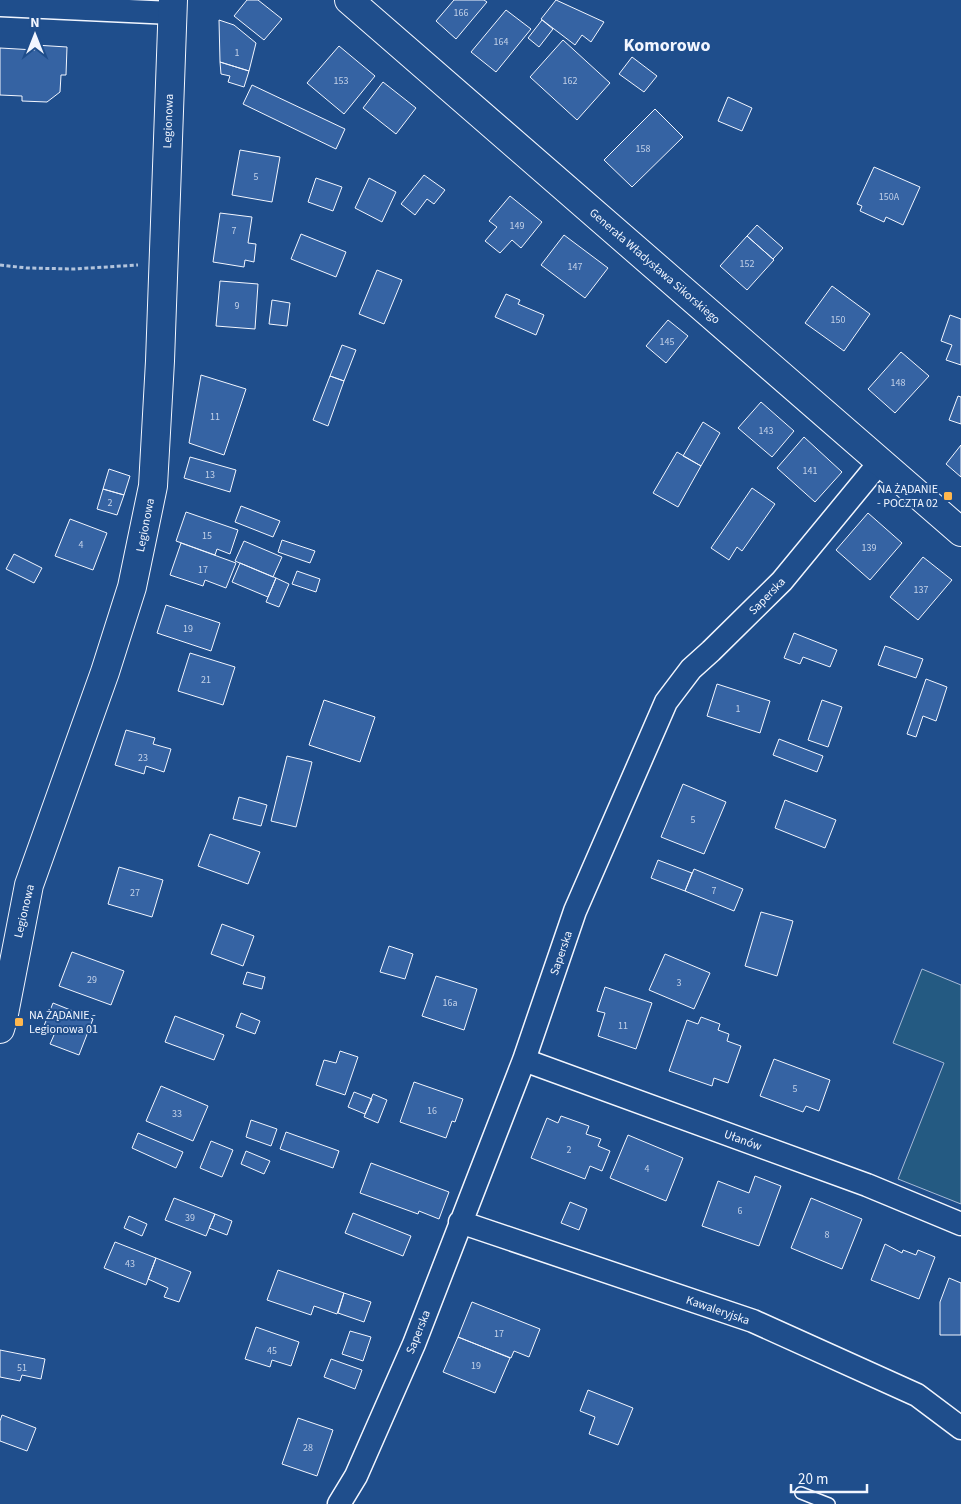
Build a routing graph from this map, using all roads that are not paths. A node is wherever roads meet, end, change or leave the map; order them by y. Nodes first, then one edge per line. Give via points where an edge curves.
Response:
1 (350, 0) edge
2 (0, 6) edge
3 (172, 7) edge
4 (880, 462) junction
5 (961, 532) edge
6 (0, 1029) edge
7 (524, 1060) junction
8 (460, 1222) junction
9 (961, 1224) edge
10 (961, 1428) edge
11 (801, 1493) dead end
12 (338, 1504) edge
13 (829, 1504) edge

1 - 4 street, Generała Władysława Sikorskiego
2 - 3 street
3 - 6 street, Legionowa via 153,486 132,587 29,885
4 - 5 street, Generała Władysława Sikorskiego
4 - 7 street, Saperska via 782,581 691,669 666,702 575,911
7 - 8 street, Saperska
7 - 9 street, Ułanów via 867,1185
8 - 10 street, Kawaleryjska via 753,1321 917,1395
8 - 12 street, Saperska via 414,1344 356,1476
11 - 13 lane

